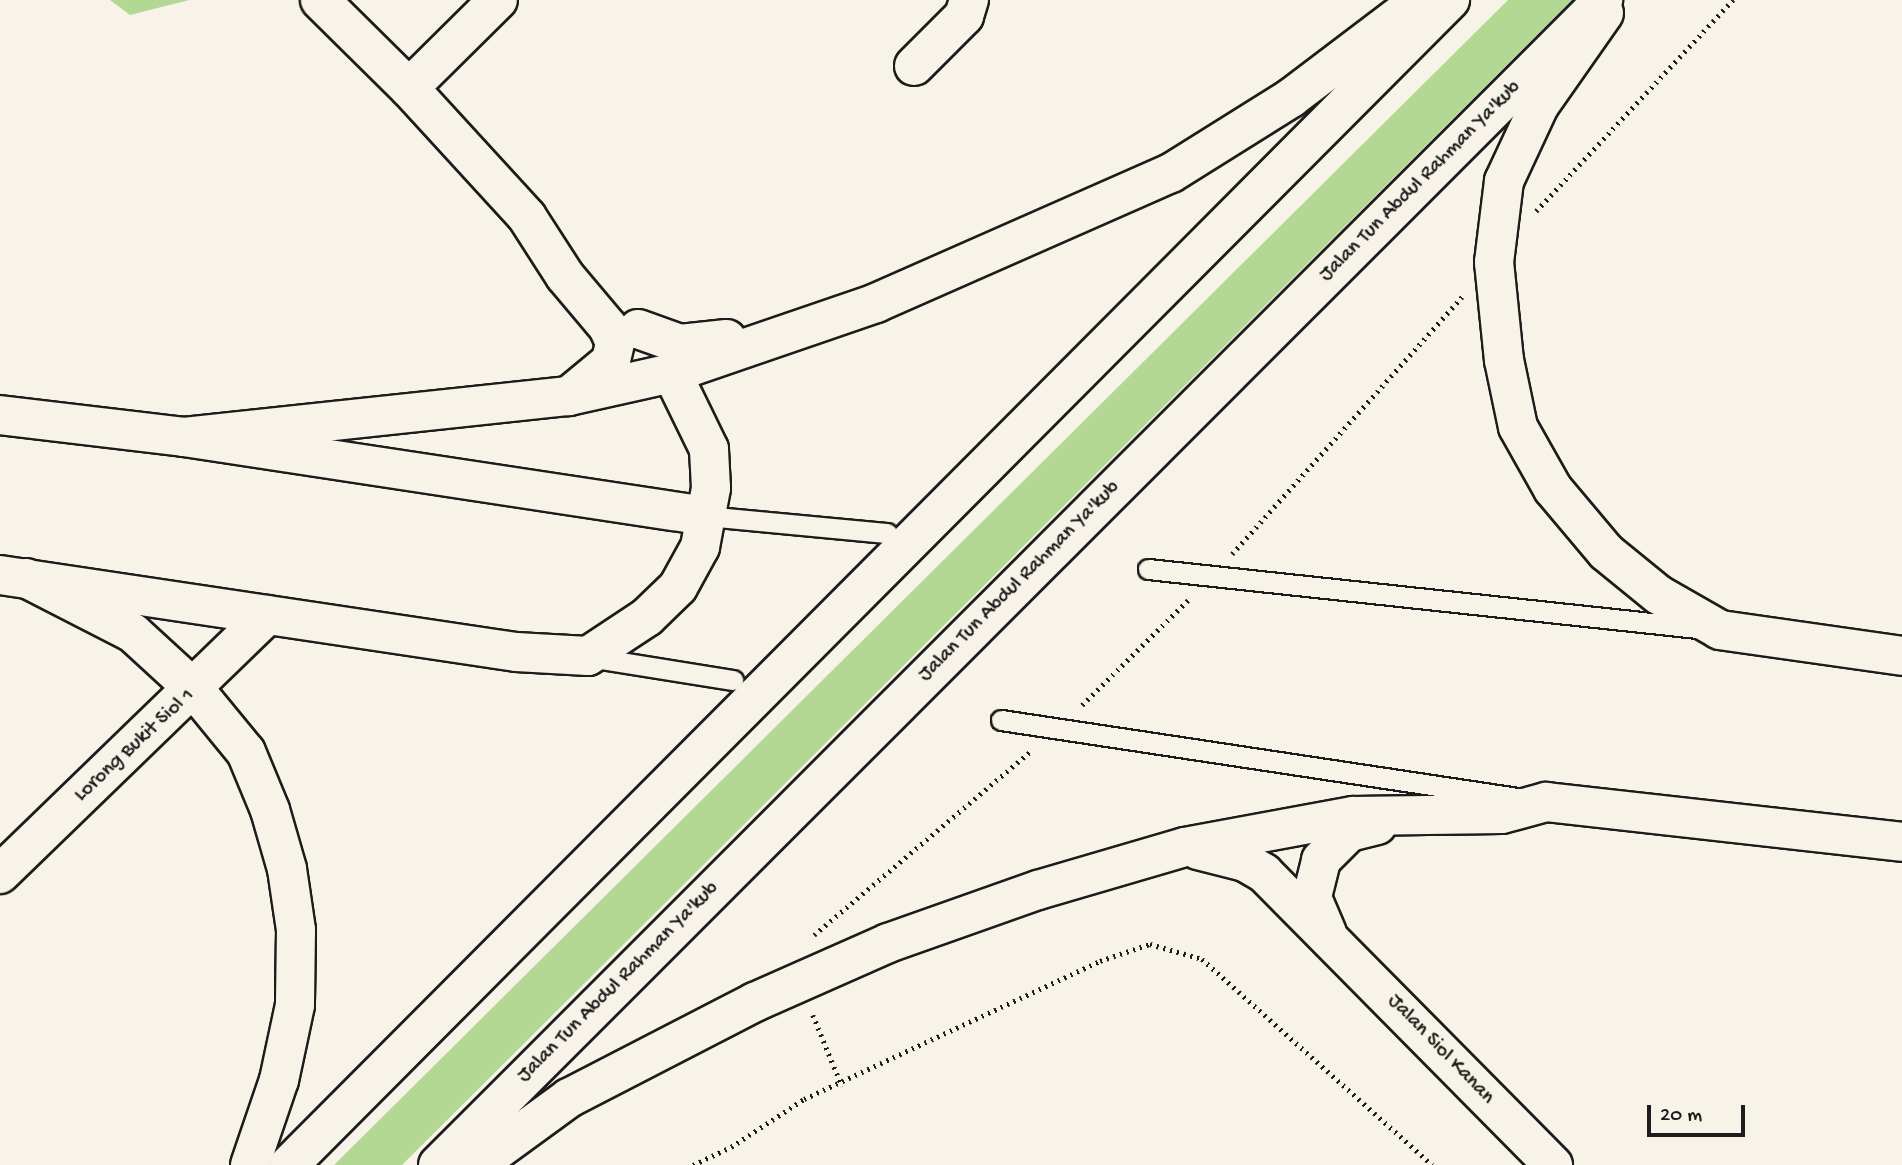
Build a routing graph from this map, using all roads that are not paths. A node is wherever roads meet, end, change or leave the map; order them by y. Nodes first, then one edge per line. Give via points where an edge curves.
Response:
1 (320, 0) edge
2 (498, 0) edge
3 (969, 0) edge
4 (1420, 0) edge
5 (1450, 0) edge
6 (1603, 0) edge
7 (1613, 0) edge
8 (914, 66) dead end
9 (409, 88) junction
10 (540, 233) junction
11 (638, 329) junction
12 (747, 346) junction
13 (672, 373) junction
14 (569, 396) junction
15 (0, 415) edge
16 (184, 437) junction
17 (706, 516) junction
18 (887, 533) dead end
19 (1148, 569) dead end
20 (13, 577) edge
21 (268, 615) junction
22 (1720, 630) junction
23 (588, 656) junction
24 (1902, 656) edge
25 (733, 680) dead end
26 (195, 690) junction
27 (1001, 720) dead end
28 (1546, 802) junction
29 (1424, 812) junction
30 (1902, 842) edge
31 (1185, 848) junction
32 (5, 859) edge
33 (1328, 935) junction
34 (250, 1165) edge
35 (289, 1165) edge
36 (438, 1165) edge
37 (477, 1165) edge
38 (1553, 1165) edge

1 - 9 street
2 - 9 street
3 - 8 street via 964,16
4 - 12 street via 1291,98 1171,173 876,303
5 - 35 street
6 - 36 street, Jalan Tun Abdul Rahman Ya'kub
7 - 22 street via 1539,106 1504,181 1494,262 1504,360 1518,427 1553,489 1606,552 1659,595
9 - 10 street
10 - 11 street via 576,259
10 - 14 street via 565,276 608,327 615,343 611,361
11 - 12 street via 680,344 720,339
11 - 13 street
12 - 13 street
13 - 14 street
13 - 17 street via 709,449
14 - 16 street
15 - 16 street
16 - 17 street
17 - 18 lane
17 - 23 street via 700,547 678,587 647,617
19 - 22 lane
20 - 21 street
20 - 26 street via 133,633
21 - 23 street via 516,652
21 - 26 street, Lorong Bukit Siol 1
22 - 24 street
23 - 25 lane
26 - 32 street, Lorong Bukit Siol 1
26 - 34 street via 246,752 287,869 296,930 295,1005 279,1080
27 - 28 lane
28 - 29 street via 1502,814
28 - 30 street
29 - 31 street via 1353,816
29 - 33 street via 1349,832 1321,860 1312,897
31 - 33 street, Jalan Siol Kanan via 1245,862 1264,873
31 - 37 street via 1038,890 888,943 799,982 569,1098
33 - 38 street, Jalan Siol Kanan

